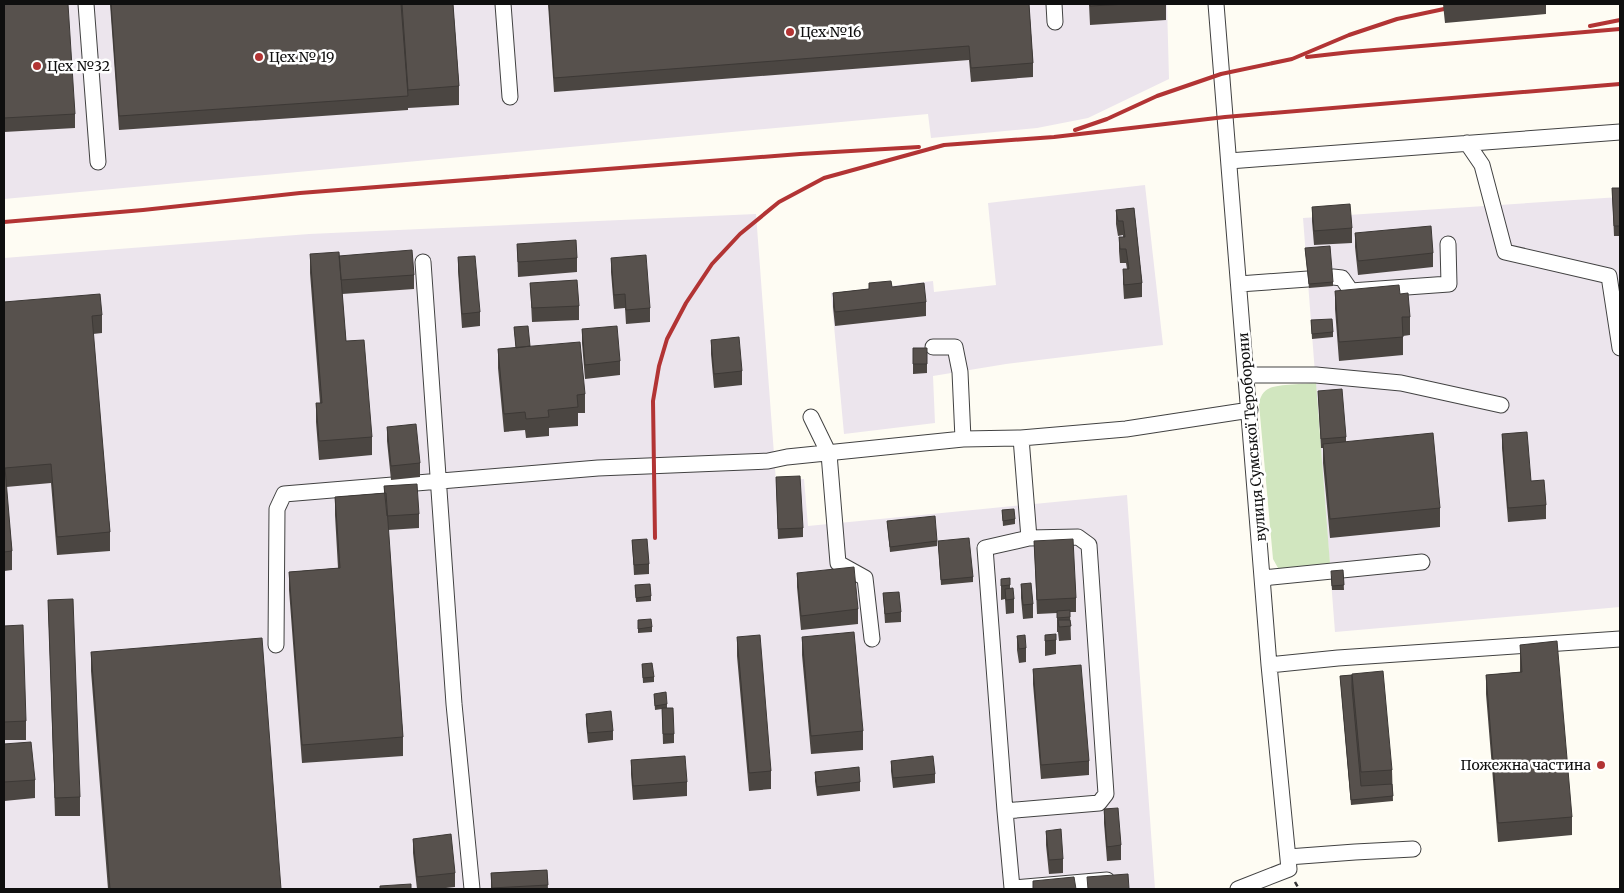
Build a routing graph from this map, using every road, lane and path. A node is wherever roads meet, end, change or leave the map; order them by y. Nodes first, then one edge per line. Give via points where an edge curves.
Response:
1 (86, 4) edge
2 (503, 4) edge
3 (1054, 4) edge
4 (1216, 4) edge
5 (1056, 22) dead end
6 (510, 96) dead end
7 (1620, 132) edge
8 (1466, 143) junction
9 (1229, 161) junction
10 (98, 162) dead end
11 (1448, 244) dead end
12 (423, 262) dead end
13 (1333, 277) edge
14 (1308, 279) edge
15 (1239, 284) junction
16 (933, 347) dead end
17 (1620, 348) edge
18 (1247, 375) junction
19 (1500, 405) dead end
20 (1250, 410) junction
21 (810, 417) dead end
22 (1021, 438) junction
23 (963, 439) junction
24 (830, 454) junction
25 (440, 482) junction
26 (1029, 538) junction
27 (1422, 562) dead end
28 (1263, 578) junction
29 (872, 638) dead end
30 (1620, 638) edge
31 (276, 645) dead end
32 (1270, 664) junction
33 (1005, 811) junction
34 (1413, 850) dead end
35 (1288, 863) junction
36 (1114, 880) edge
37 (472, 889) edge
38 (1238, 889) edge

1 - 10 street
2 - 6 street
3 - 5 street
4 - 9 street, вулиця Сумської Тероборони
7 - 8 street
8 - 9 street
8 - 17 street via 1482,165 1505,252 1609,276
9 - 15 street, вулиця Сумської Тероборони
11 - 13 street via 1449,284 1351,291 1342,278
12 - 25 street
14 - 15 street
15 - 18 street, вулиця Сумської Тероборони
16 - 23 street via 955,347 960,372
18 - 19 street via 1316,375 1401,383
18 - 20 street, вулиця Сумської Тероборони
20 - 22 street via 1126,429
20 - 28 street, вулиця Сумської Тероборони
21 - 24 street
22 - 23 street
22 - 26 street
23 - 24 street
24 - 25 street via 768,461 598,468
24 - 29 street via 838,563 865,578
25 - 31 street via 284,494 277,508
25 - 37 street via 454,704
26 - 33 street via 985,548
26 - 33 street via 1078,537 1089,546 1106,794 1099,803
27 - 28 street
28 - 32 street, вулиця Сумської Тероборони
30 - 32 street
32 - 35 street, вулиця Сумської Тероборони
33 - 36 street via 1012,888
34 - 35 street
35 - 38 street

